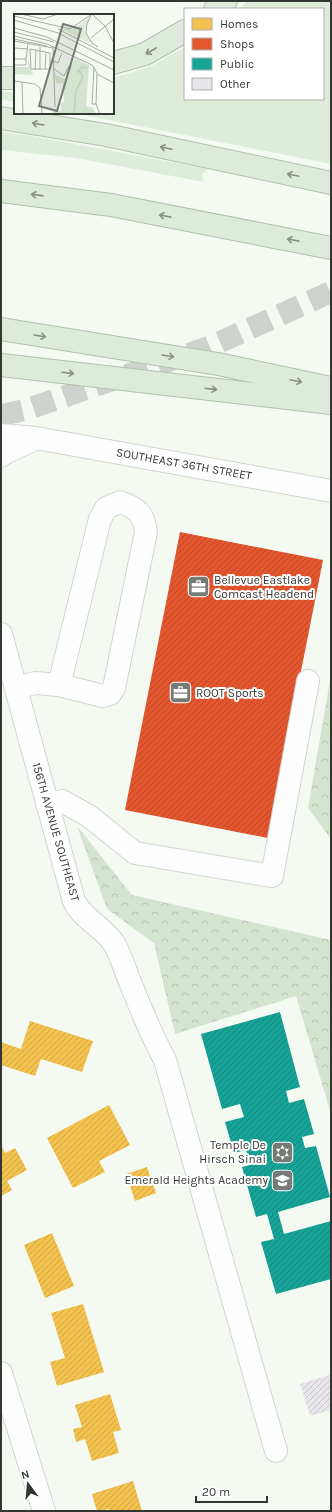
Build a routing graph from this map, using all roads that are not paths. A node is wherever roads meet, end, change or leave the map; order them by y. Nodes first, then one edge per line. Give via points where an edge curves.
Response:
1 (226, 1) edge
2 (216, 8) edge
3 (184, 32) edge
4 (114, 63) edge
5 (1, 78) edge
6 (14, 78) edge
7 (1, 118) edge
8 (331, 183) edge
9 (1, 190) edge
10 (331, 248) edge
11 (1, 330) edge
12 (1, 365) edge
13 (331, 388) edge
14 (331, 403) edge
15 (1, 435) edge
16 (36, 438) junction
17 (1, 445) edge
18 (1, 456) edge
19 (331, 491) edge
20 (1, 634) edge
21 (308, 681) dead end
22 (59, 685) junction
23 (16, 688) junction
24 (47, 805) junction
25 (1, 1373) edge
26 (276, 1451) dead end
27 (44, 1511) edge

1 - 2 highway
3 -> 4 highway via 145,54
5 - 6 highway
8 -> 7 highway via 106,135
10 -> 9 highway via 111,205
11 -> 13 highway via 218,364
12 -> 14 highway
15 - 16 street, SOUTHEAST 36TH STREET
16 - 17 street
16 - 18 street
16 - 19 street, SOUTHEAST 36TH STREET
20 - 23 street, 156TH AVENUE SOUTHEAST
21 - 24 street via 272,876 135,853 89,816 62,801
22 - 22 street via 100,519 106,508 120,502 140,513 146,532 114,688 110,694 103,696
22 - 23 street via 34,684
23 - 24 street, 156TH AVENUE SOUTHEAST
24 - 26 street, 156TH AVENUE SOUTHEAST via 74,901 78,909 104,931 115,945 151,1035 165,1060
25 - 27 street

